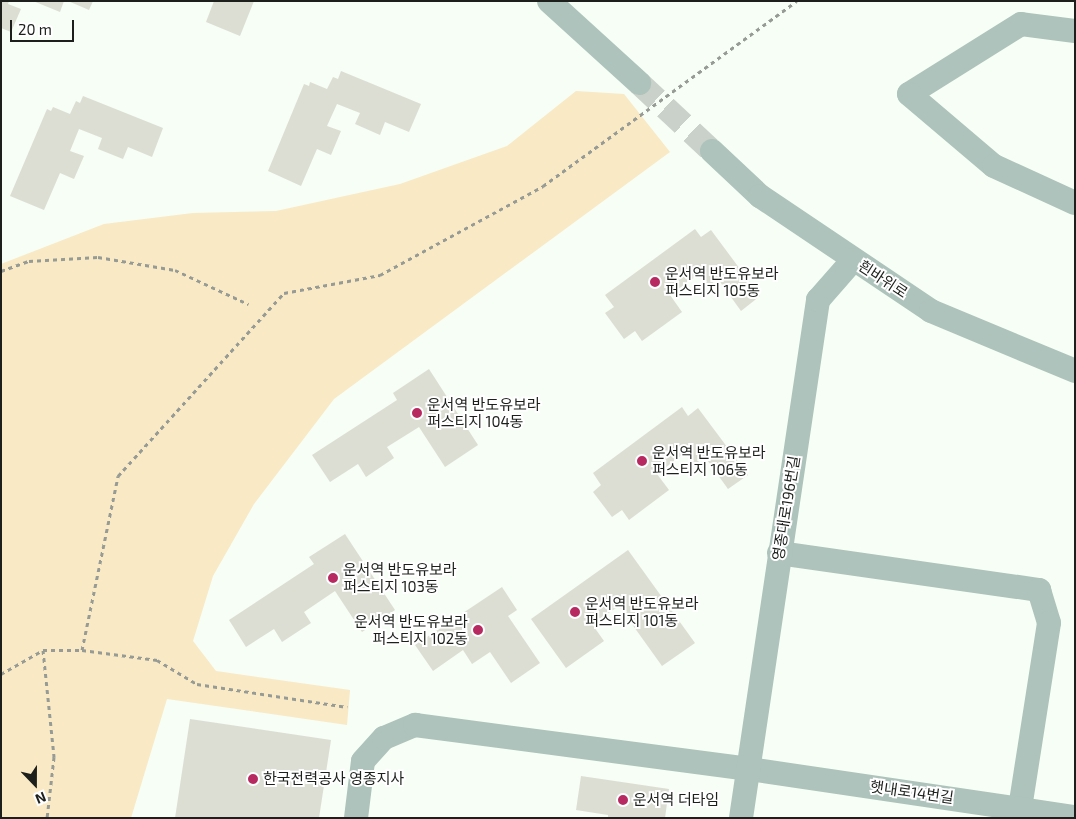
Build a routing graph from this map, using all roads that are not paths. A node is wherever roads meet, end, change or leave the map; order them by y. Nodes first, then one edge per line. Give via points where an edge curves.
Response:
1 (549, 1) edge
2 (1075, 31) edge
3 (640, 83) tunnel mouth
4 (712, 151) tunnel mouth
5 (1075, 203) edge
6 (853, 260) junction
7 (1075, 372) edge
8 (779, 553) junction
9 (749, 769) junction
10 (1020, 808) junction
11 (1075, 817) edge
12 (356, 818) edge
13 (741, 818) edge

1 - 3 street
2 - 5 street via 1021,24 909,94 994,166
4 - 6 street, 흰바위로 via 760,196
6 - 7 street, 흰바위로 via 931,311
6 - 8 street, 영종대로196번길 via 818,300
8 - 9 street, 영종대로196번길
8 - 10 street via 1039,590 1049,623
9 - 10 street, 햇내로14번길
9 - 12 street via 415,725 384,738 363,761
9 - 13 street, 영종대로196번길
10 - 11 street, 햇내로14번길

